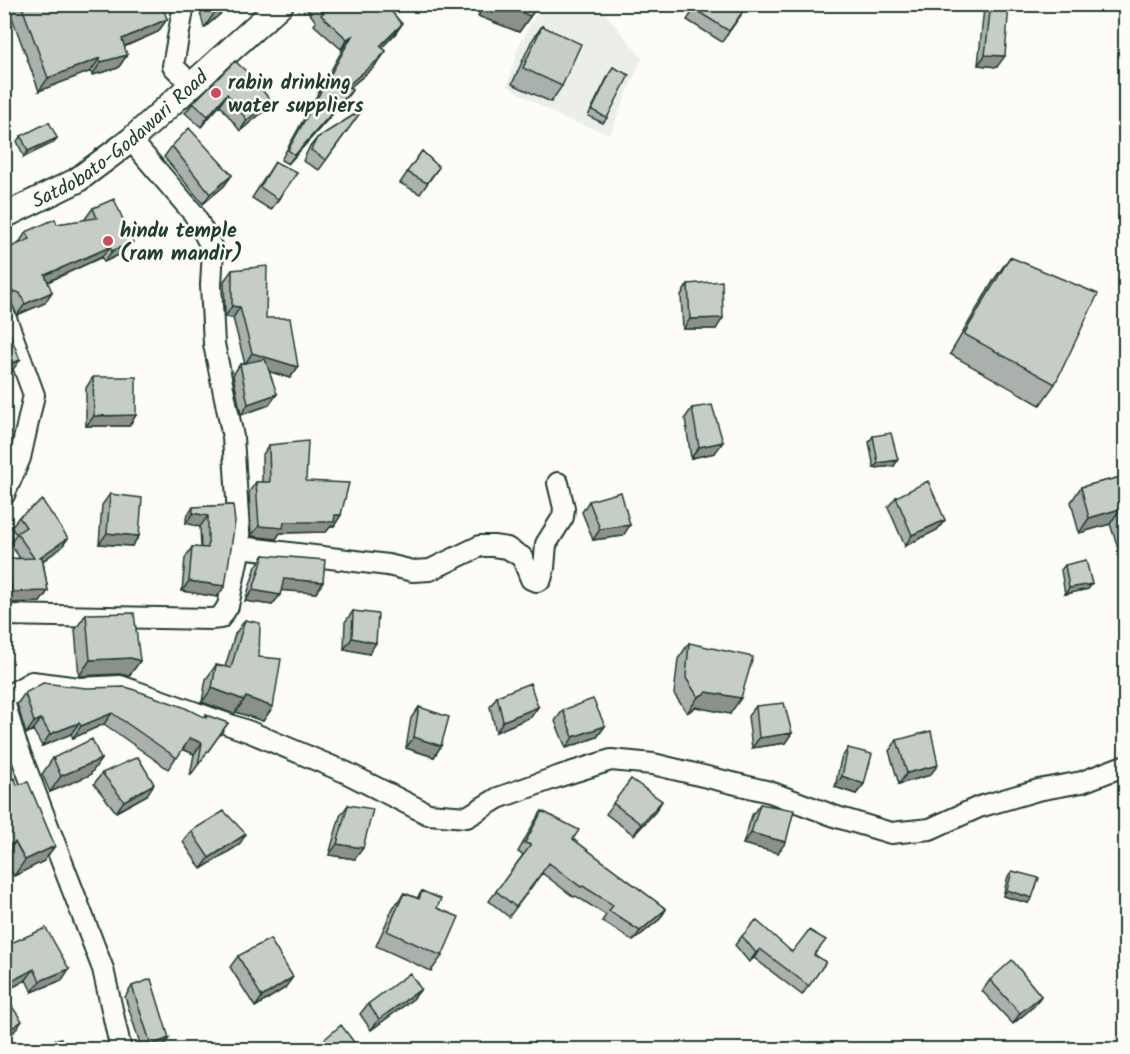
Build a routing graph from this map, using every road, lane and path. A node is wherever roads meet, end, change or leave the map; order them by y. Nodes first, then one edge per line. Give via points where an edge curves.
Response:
1 (184, 4) edge
2 (281, 4) edge
3 (192, 85) junction
4 (131, 140) junction
5 (4, 216) edge
6 (4, 313) edge
7 (558, 483) dead end
8 (4, 495) edge
9 (240, 547) junction
10 (4, 615) edge
11 (4, 699) edge
12 (1125, 765) edge
13 (121, 1050) edge

1 - 3 street via 173,66
2 - 3 street, Satdobato-Godawari Road
3 - 4 street, Satdobato-Godawari Road
4 - 5 street, Satdobato-Godawari Road via 76,181
4 - 9 street via 194,214 213,250 214,344 233,437
6 - 8 street via 34,395 20,458
7 - 9 street via 563,517 546,544 544,568 537,581 531,579 522,557 507,548 493,546 480,546 430,570 413,571
9 - 10 street via 228,606 219,618
11 - 12 street via 33,682 79,688 120,686 250,732 345,772 428,814 467,818 498,798 611,760 653,764 770,792 891,833 930,829 979,807 1082,782
11 - 13 street via 19,752 104,969

